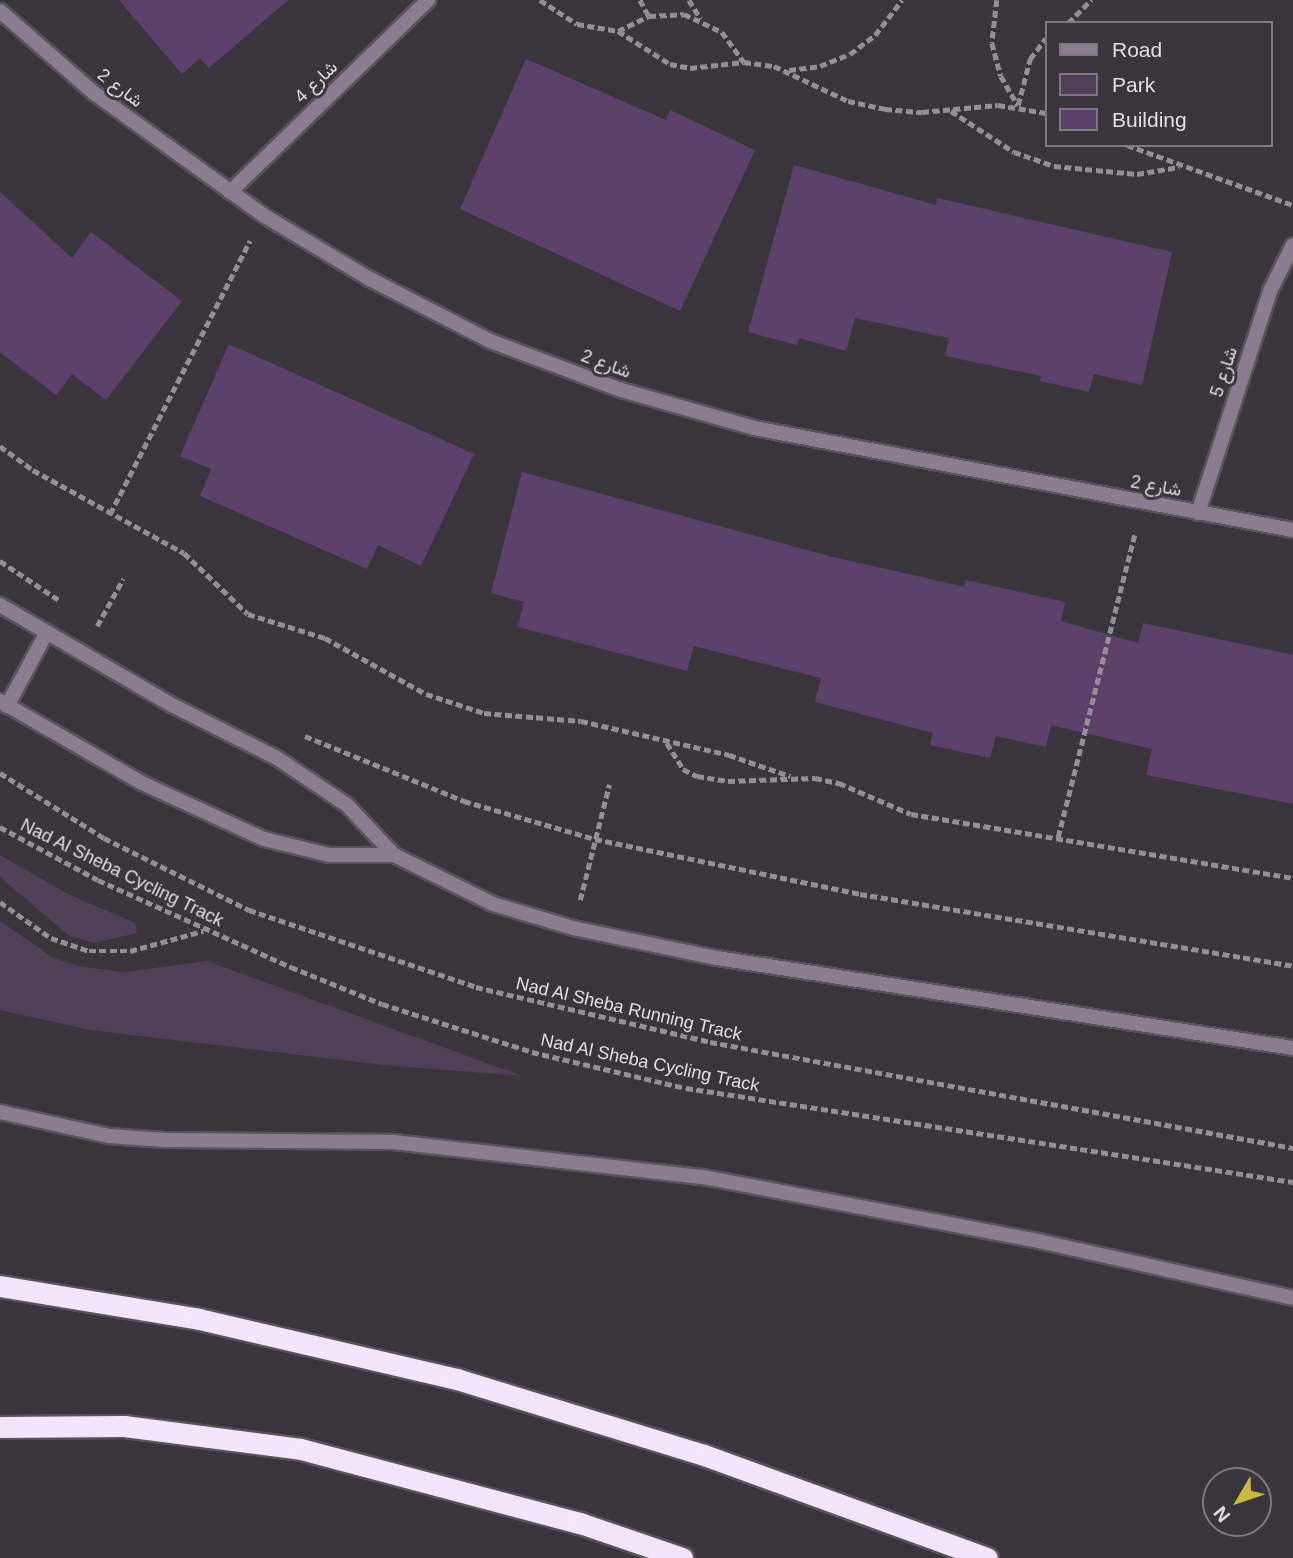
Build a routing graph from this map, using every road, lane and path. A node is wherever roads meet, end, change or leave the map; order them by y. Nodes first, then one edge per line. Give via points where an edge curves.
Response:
1 (428, 0) edge
2 (540, 0) edge
3 (639, 0) edge
4 (690, 0) edge
5 (902, 0) edge
6 (997, 0) edge
7 (1091, 0) edge
8 (0, 11) edge
9 (649, 16) junction
10 (701, 19) junction
11 (1070, 21) edge
12 (618, 32) junction
13 (1044, 41) edge
14 (744, 62) junction
15 (789, 69) junction
16 (1018, 105) junction
17 (950, 110) junction
18 (1044, 112) edge
19 (1132, 147) edge
20 (1179, 167) junction
21 (230, 192) junction
22 (1293, 205) edge
23 (263, 215) junction
24 (1293, 245) edge
25 (0, 446) edge
26 (1143, 503) junction
27 (1198, 513) junction
28 (110, 514) junction
29 (1293, 530) edge
30 (0, 561) edge
31 (123, 579) dead end
32 (65, 604) dead end
33 (0, 605) edge
34 (87, 618) dead end
35 (97, 625) junction
36 (109, 632) dead end
37 (46, 634) junction
38 (81, 654) junction
39 (4, 703) edge
40 (301, 734) dead end
41 (667, 742) junction
42 (0, 773) edge
43 (790, 776) junction
44 (610, 785) dead end
45 (0, 827) edge
46 (1058, 837) junction
47 (595, 839) junction
48 (394, 855) junction
49 (1293, 878) edge
50 (0, 902) edge
51 (573, 928) junction
52 (204, 930) junction
53 (1293, 966) edge
54 (1293, 1048) edge
55 (0, 1112) edge
56 (1293, 1149) edge
57 (1293, 1182) edge
58 (0, 1286) edge
59 (1293, 1298) edge
60 (0, 1427) edge
61 (681, 1558) edge
62 (987, 1558) edge

1 - 21 street, شارع 4
2 - 12 path via 577,24
3 - 9 path
4 - 10 path
5 - 15 path via 875,35 850,54 820,66
6 - 16 path via 992,43 1001,76
7 - 11 path
8 - 21 street, شارع 2 via 94,93
9 - 10 path via 666,13
9 - 12 path
10 - 14 path via 722,32
12 - 14 path via 670,64 690,68
13 - 16 path via 1030,59
14 - 15 path
15 - 17 path via 848,101 885,109
16 - 17 path
16 - 18 path
17 - 20 path via 1014,152 1054,166 1137,174
19 - 20 path
20 - 22 path
21 - 23 street, شارع 2
23 - 26 street, شارع 2 via 370,279 490,341 621,390 754,428
23 - 28 path
24 - 27 street, شارع 5 via 1270,291
25 - 28 path
26 - 27 street, شارع 2
26 - 46 path
27 - 29 street, شارع 2
28 - 41 path via 198,563 248,614 325,638 426,694 484,713 581,721
30 - 32 path
31 - 35 path
33 - 37 street
34 - 35 path
35 - 36 path
35 - 38 path
37 - 38 street
37 - 39 street
38 - 48 street via 306,776 347,806
39 - 48 street via 142,783 264,839 329,855
40 - 47 path via 464,801
41 - 43 path via 729,755
41 - 43 path via 683,769 697,776 728,781
42 - 56 path, Nad Al Sheba Running Track via 104,838 249,910 476,987 710,1042
43 - 46 path via 839,783 911,814
44 - 47 path
45 - 52 path, Nad Al Sheba Cycling Track
46 - 49 path
47 - 51 path
47 - 53 path via 860,894
48 - 51 street via 494,904
50 - 52 path via 51,938 89,950 130,951
51 - 54 street via 850,982
52 - 57 path, Nad Al Sheba Cycling Track via 382,1004 609,1072 763,1101
55 - 59 street via 109,1136 394,1142 703,1177 1043,1242
58 - 62 highway via 199,1319 457,1379 704,1455
60 - 61 highway via 124,1426 301,1449 580,1523

